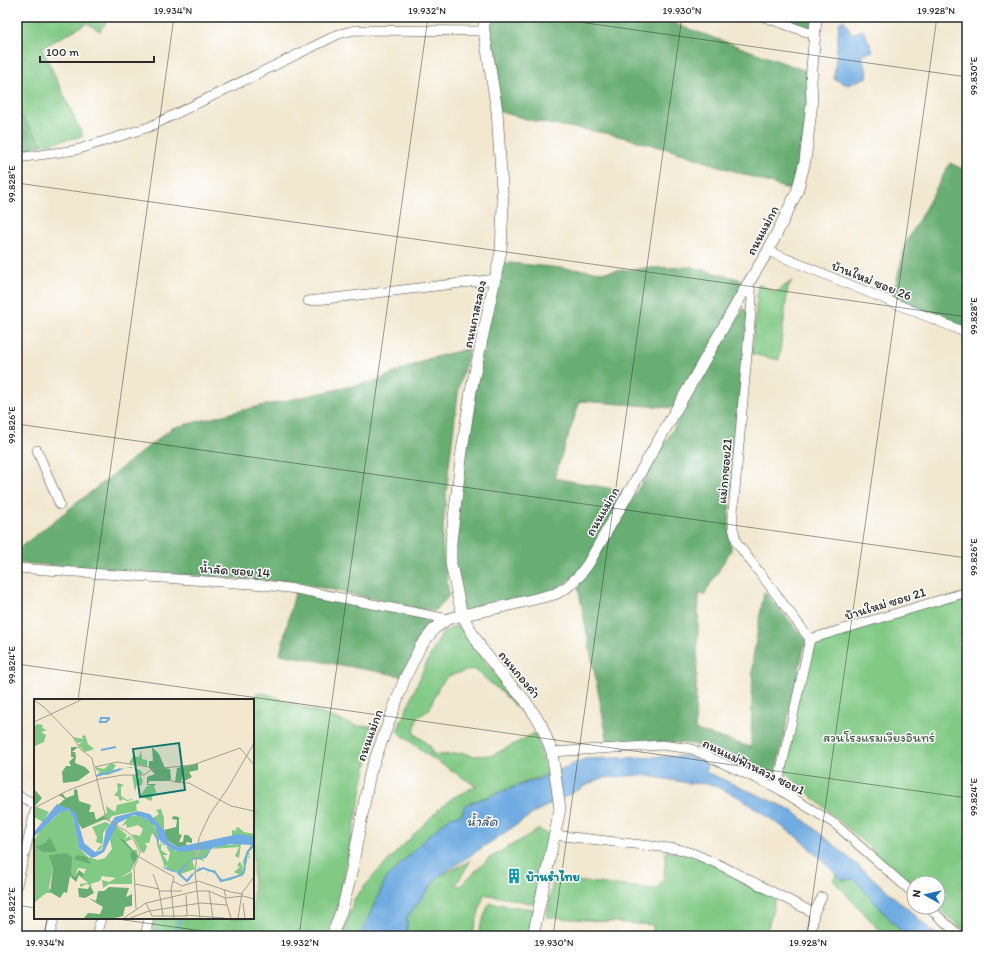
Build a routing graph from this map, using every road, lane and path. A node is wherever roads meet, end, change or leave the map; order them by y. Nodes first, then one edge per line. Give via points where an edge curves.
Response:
1 (484, 17) edge
2 (764, 17) edge
3 (816, 17) edge
4 (484, 31) junction
5 (815, 35) junction
6 (17, 158) edge
7 (768, 251) junction
8 (496, 279) junction
9 (749, 282) junction
10 (308, 301) dead end
11 (967, 333) edge
12 (37, 450) dead end
13 (60, 505) dead end
14 (17, 568) edge
15 (967, 592) edge
16 (462, 615) junction
17 (448, 619) junction
18 (810, 639) junction
19 (552, 752) junction
20 (777, 788) junction
21 (17, 796) edge
22 (34, 804) edge
23 (34, 815) edge
24 (554, 835) junction
25 (17, 885) edge
26 (906, 887) edge
27 (822, 897) dead end
28 (814, 914) junction
29 (937, 915) edge
30 (54, 919) edge
31 (101, 919) edge
32 (149, 919) edge
33 (50, 936) edge
34 (96, 936) edge
35 (145, 936) edge
36 (332, 936) edge
37 (533, 936) edge
38 (811, 936) edge
39 (960, 936) edge

1 - 4 street, ถนนกาสะลอง
2 - 5 street
3 - 5 street, ถนนแม่กก
4 - 6 street via 355,30 340,34 150,127 76,150
4 - 8 street, ถนนกาสะลอง via 497,111 502,187 503,224
5 - 7 street, ถนนแม่กก via 812,102 805,161 798,192
7 - 9 street, ถนนแม่กก
7 - 11 street, บ้านใหม่ ซอย 26
8 - 10 street
8 - 16 street, ถนนกาสะลอง via 471,391 451,542 451,564
9 - 16 street, ถนนแม่กก via 579,576 555,594
9 - 18 street, แม่กกซอย21 via 752,299 733,528 736,543
12 - 13 street
14 - 17 street, น้ำลัด ซอย 14 via 264,585
15 - 18 street, บ้านใหม่ ซอย 21
16 - 17 street, ถนนแม่กก
16 - 19 street, ถนนกองคำ via 481,648 536,717
17 - 36 street, ถนนแม่กก via 435,628 412,662 376,753 350,879
18 - 20 street
19 - 20 street, ถนนแม่ฟ้าหลวง ซอย1 via 662,745 692,749
19 - 24 street, ถนนกองคำ via 560,809
20 - 26 street, ถนนแม่ฟ้าหลวง ซอย1 via 835,824
21 - 22 street
23 - 25 street
24 - 28 street via 678,849 695,854
24 - 37 street
27 - 28 street
28 - 38 street
29 - 39 street
30 - 33 street
31 - 34 street
32 - 35 street

